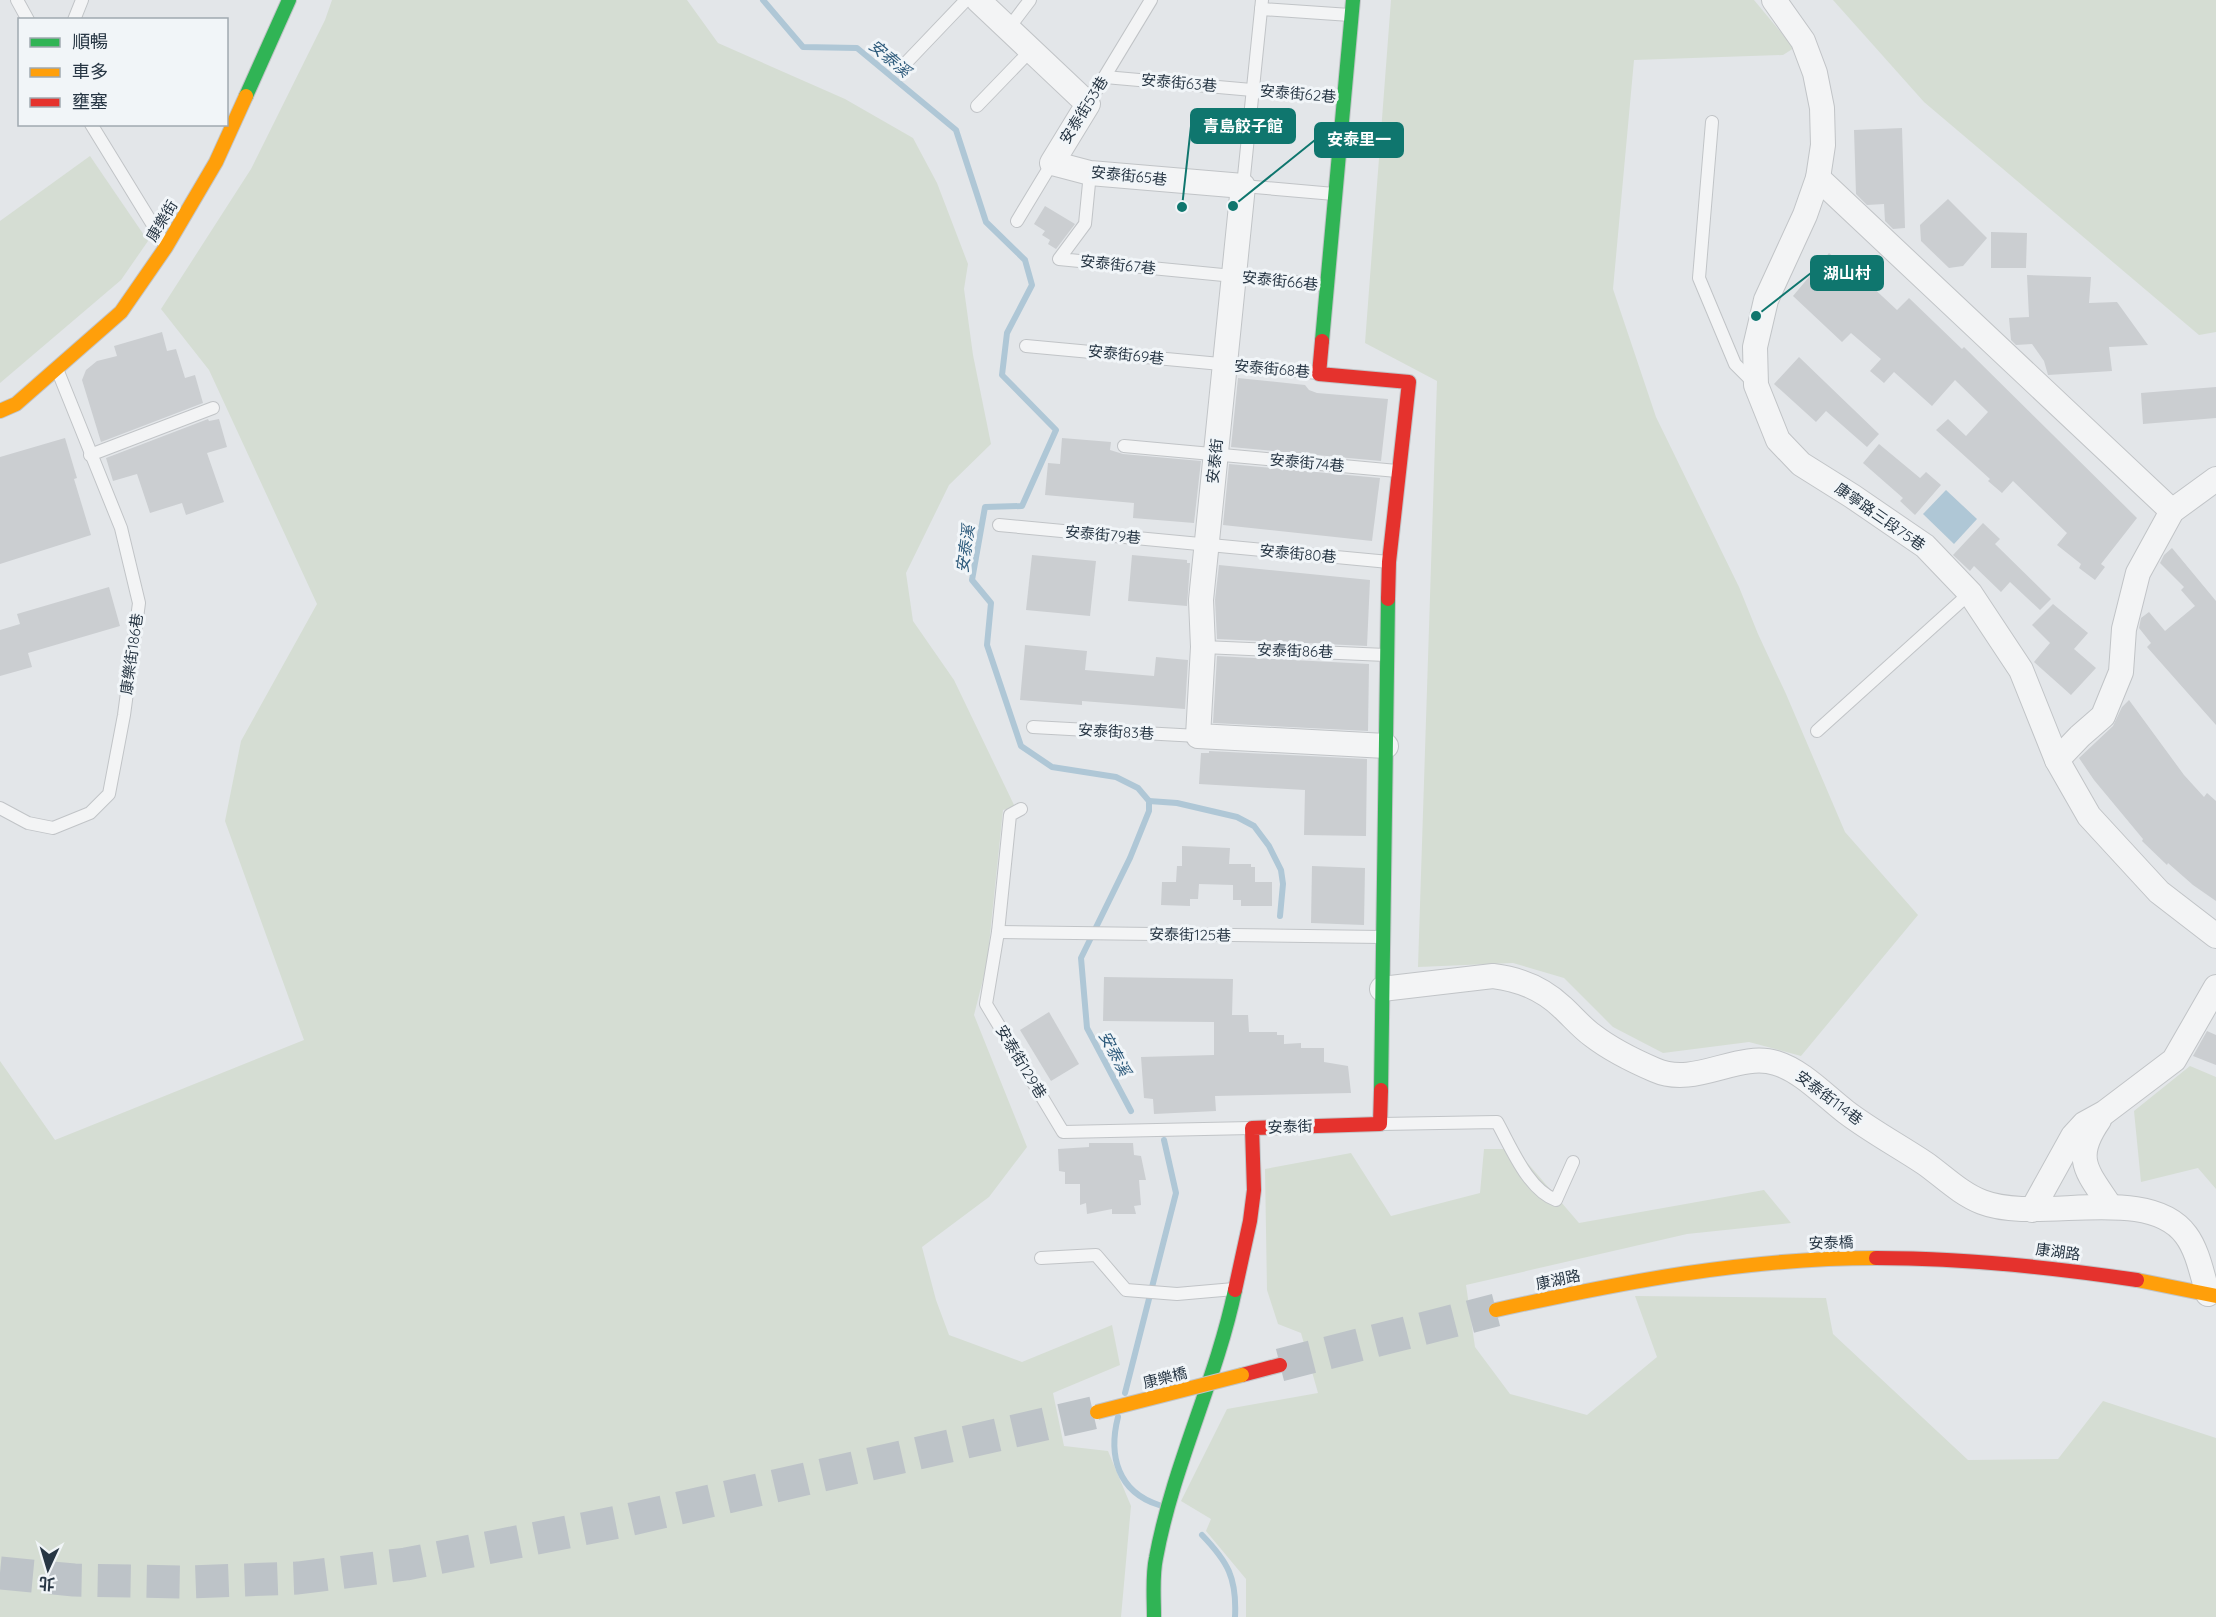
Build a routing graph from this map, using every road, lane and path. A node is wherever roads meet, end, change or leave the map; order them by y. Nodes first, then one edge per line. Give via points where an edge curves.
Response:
1 (17, 0) edge
2 (82, 0) edge
3 (289, 0) edge
4 (966, 0) edge
5 (978, 0) edge
6 (1030, 0) edge
7 (1151, 0) edge
8 (1353, 0) edge
9 (1774, 0) edge
10 (1262, 4) edge
11 (1352, 16) junction
12 (27, 18) edge
13 (75, 18) edge
14 (1008, 28) junction
15 (1031, 50) junction
16 (903, 66) dead end
17 (1105, 77) junction
18 (1253, 90) junction
19 (1344, 98) junction
20 (1088, 104) junction
21 (977, 106) dead end
22 (1712, 122) dead end
23 (92, 126) edge
24 (1052, 163) junction
25 (1090, 173) junction
26 (1818, 178) junction
27 (1243, 186) junction
28 (1335, 194) junction
29 (1017, 221) dead end
30 (166, 247) junction
31 (1234, 276) junction
32 (1327, 285) junction
33 (1026, 346) dead end
34 (1225, 365) junction
35 (56, 368) junction
36 (1318, 374) junction
37 (1756, 385) junction
38 (213, 408) dead end
39 (0, 411) edge
40 (1124, 446) dead end
41 (1216, 454) junction
42 (90, 455) junction
43 (1399, 471) junction
44 (2216, 479) edge
45 (2172, 511) junction
46 (999, 525) dead end
47 (1207, 545) junction
48 (1389, 562) junction
49 (1970, 593) junction
50 (1203, 647) junction
51 (1387, 655) junction
52 (1033, 727) dead end
53 (1817, 731) dead end
54 (1198, 736) junction
55 (1386, 746) junction
56 (2057, 760) junction
57 (0, 808) edge
58 (1021, 809) dead end
59 (998, 932) junction
60 (2216, 936) edge
61 (1383, 937) junction
62 (2216, 987) edge
63 (1382, 990) junction
64 (2103, 1113) junction
65 (1380, 1124) junction
66 (1252, 1128) junction
67 (1573, 1162) dead end
68 (2110, 1206) junction
69 (2032, 1210) junction
70 (1041, 1258) dead end
71 (1894, 1258) joint
72 (1768, 1262) joint
73 (1236, 1289) junction
74 (2212, 1295) edge
75 (1496, 1310) tunnel mouth
76 (1280, 1365) tunnel mouth
77 (1097, 1412) tunnel mouth
78 (1154, 1617) edge

1 - 12 lane
2 - 13 lane
3 - 30 street, 康樂街 via 216,162
4 - 16 lane
5 - 14 street
6 - 14 lane
7 - 17 lane, 安泰街53巷
8 - 11 street
9 - 26 street, 康寧路三段75巷 via 1803,41 1815,73 1822,108 1823,145
10 - 11 lane
10 - 18 lane, 安泰街
11 - 19 street
14 - 15 street
15 - 20 street
15 - 21 lane
17 - 18 lane, 安泰街63巷
17 - 20 lane, 安泰街53巷
18 - 19 lane, 安泰街62巷
18 - 27 lane, 安泰街
19 - 28 street
20 - 24 street, 安泰街53巷
22 - 37 lane via 1699,278 1735,364
23 - 30 lane
24 - 25 street, 安泰街65巷
24 - 29 lane, 安泰街53巷
25 - 27 street, 安泰街65巷
25 - 31 lane, 安泰街67巷 via 1085,224 1059,259
26 - 37 street, 康寧路三段75巷 via 1766,300 1755,347
26 - 45 street
27 - 28 lane
27 - 31 street, 安泰街
28 - 32 street
30 - 35 street, 康樂街 via 121,312
31 - 32 lane, 安泰街66巷
31 - 34 street, 安泰街
32 - 36 street
33 - 34 lane, 安泰街69巷
34 - 36 lane, 安泰街68巷
34 - 41 street, 安泰街
35 - 39 street, 康樂街 via 16,404
35 - 42 lane, 康樂街186巷
36 - 43 street via 1409,382
37 - 49 street, 康寧路三段75巷 via 1778,440 1801,464 1925,546
38 - 42 lane
40 - 41 lane, 安泰街74巷
41 - 43 lane, 安泰街74巷
41 - 47 street, 安泰街
42 - 57 lane, 康樂街186巷 via 121,528 139,603 109,794 90,813 53,828 28,824
43 - 48 street
44 - 45 street
45 - 56 street via 2138,573 2124,629 2121,672 2103,716
46 - 47 lane, 安泰街79巷
47 - 48 lane, 安泰街80巷
47 - 50 street, 安泰街 via 1201,600
48 - 51 street
49 - 53 lane
49 - 56 street, 康寧路三段75巷 via 2021,670
50 - 51 lane, 安泰街86巷
50 - 54 street, 安泰街
51 - 55 street
52 - 54 lane, 安泰街83巷
54 - 55 street
55 - 61 street
56 - 60 street, 康寧路三段75巷 via 2089,816 2159,892
58 - 59 lane, 安泰街129巷 via 1010,815
59 - 61 lane, 安泰街125巷
59 - 66 lane, 安泰街129巷 via 986,1004 1063,1132
61 - 63 street
62 - 64 street via 2175,1060
63 - 65 street
63 - 69 street, 安泰街114巷 via 1493,976 1507,978 1537,989 1596,1038 1658,1071 1697,1073 1762,1060 1775,1062 1962,1192 1999,1208
64 - 68 street via 2083,1155
64 - 69 street via 2073,1136
65 - 66 street, 安泰街
65 - 67 lane via 1497,1122 1531,1182 1556,1200
66 - 73 street, 安泰街 via 1254,1190
68 - 69 street, 安泰街114巷
68 - 74 street, 安泰街114巷 via 2164,1216 2177,1225 2194,1250
70 - 73 lane via 1096,1255 1126,1290 1177,1294
71 - 72 street, 安泰橋
71 - 74 street, 康湖路 via 2005,1262
72 - 75 street, 康湖路 via 1628,1282
73 - 78 street, 安泰街 via 1227,1328 1173,1483 1155,1560
76 - 77 street, 康樂橋, bridge

